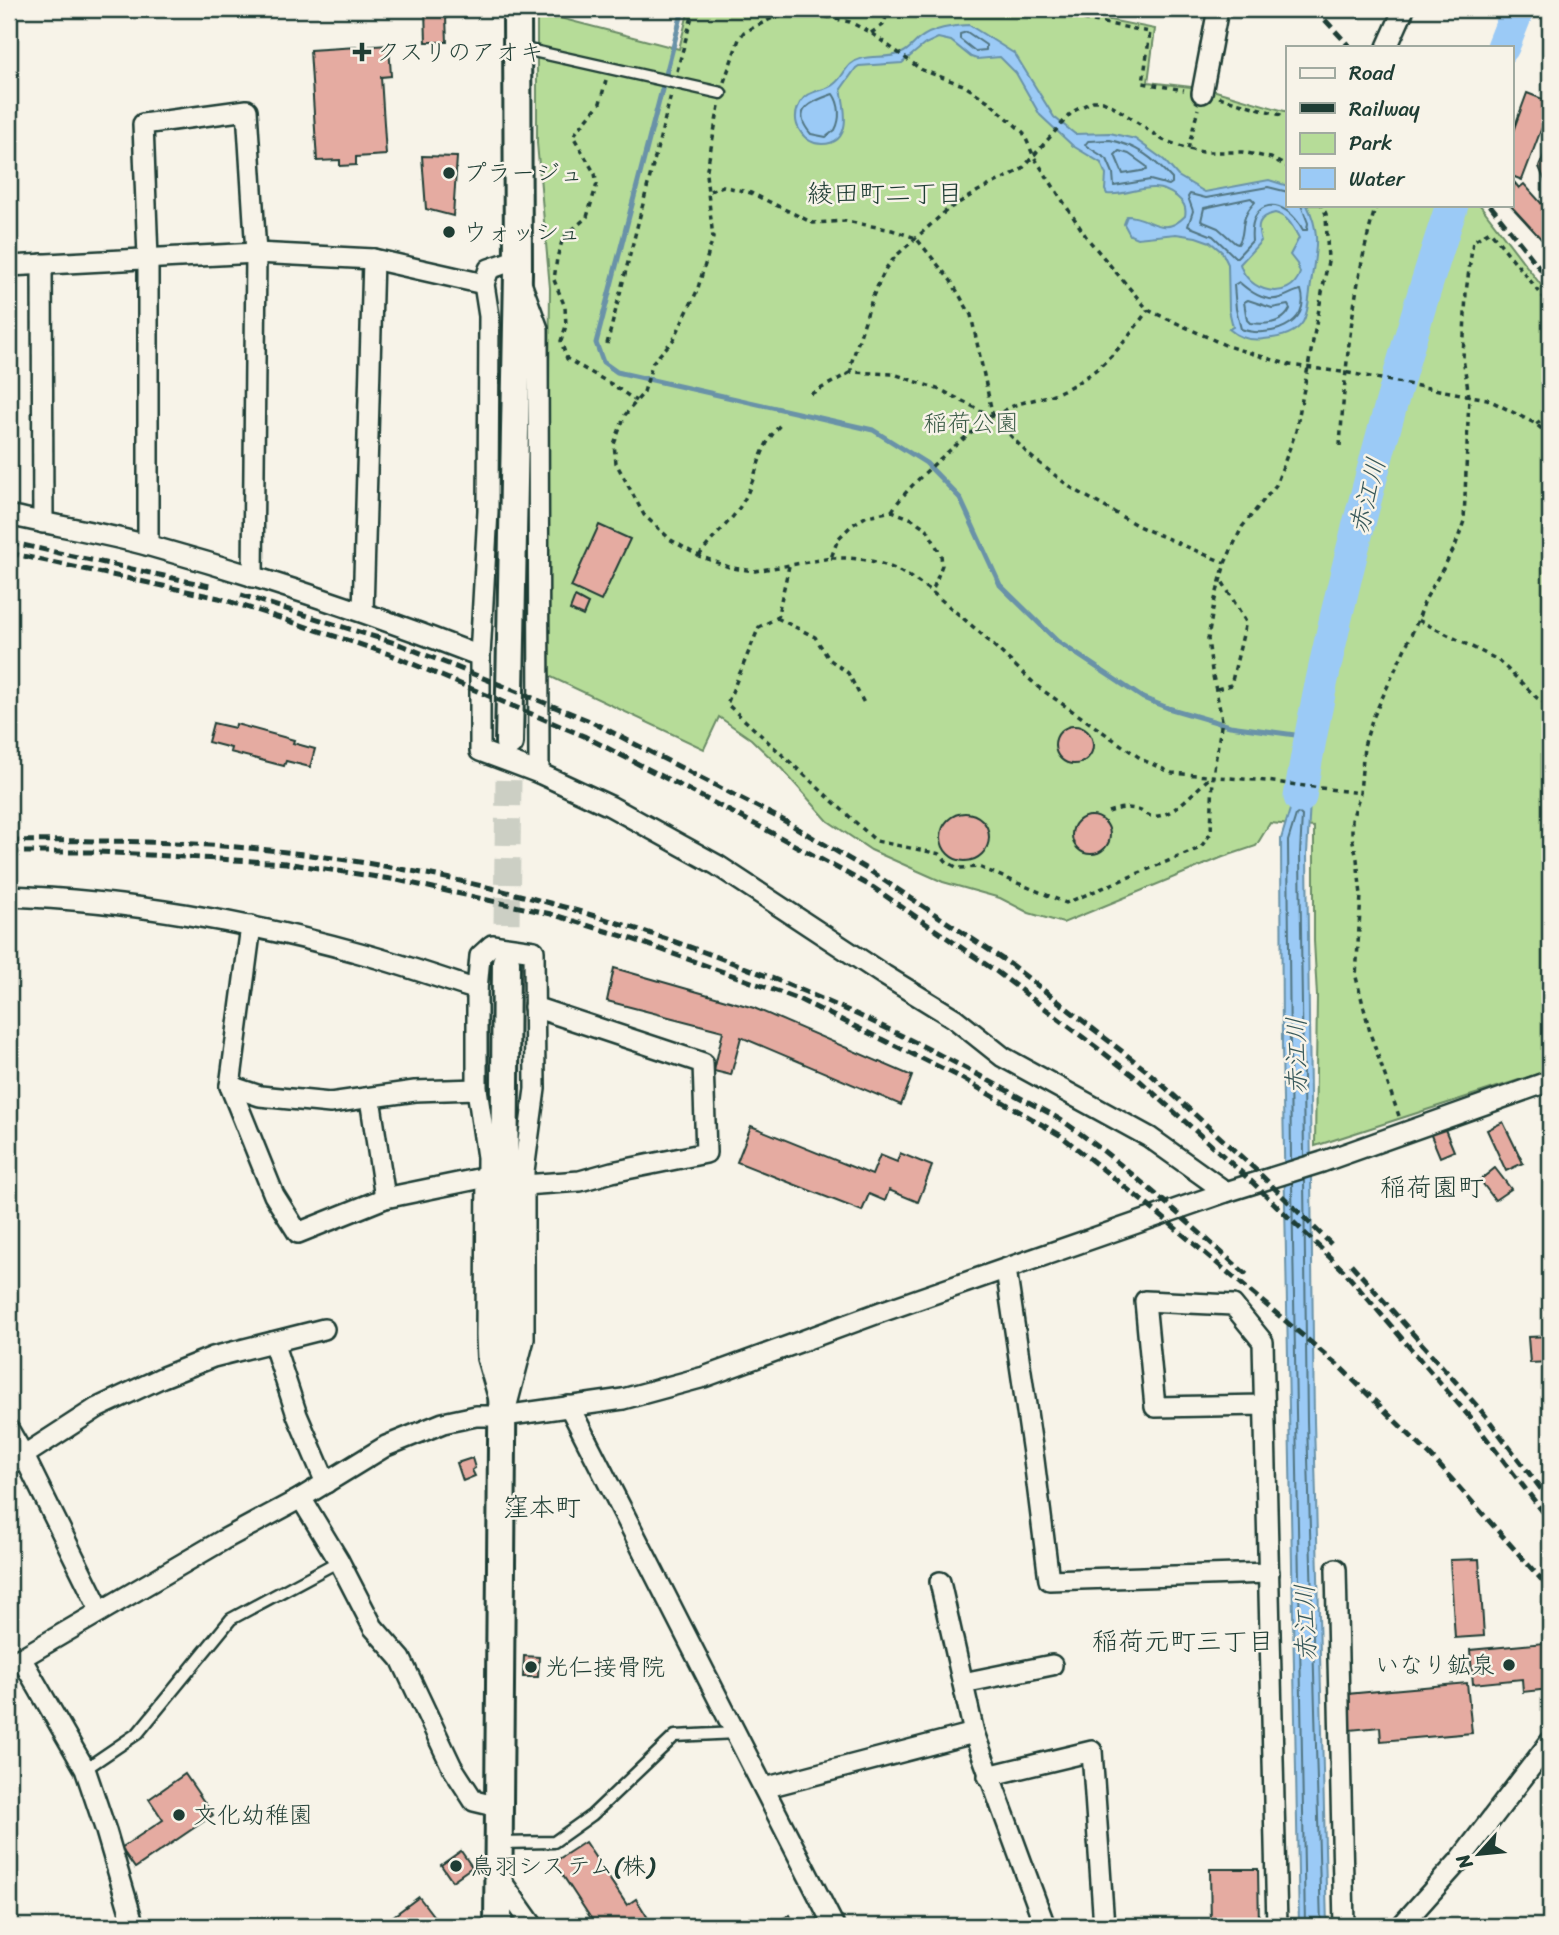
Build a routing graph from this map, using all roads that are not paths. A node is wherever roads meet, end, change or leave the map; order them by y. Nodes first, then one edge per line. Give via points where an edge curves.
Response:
1 (517, 9) edge
2 (1218, 9) edge
3 (1404, 9) edge
4 (1387, 46) edge
5 (517, 47) junction
6 (721, 93) road end
7 (1202, 93) road end
8 (256, 253) junction
9 (148, 258) junction
10 (373, 259) junction
11 (42, 264) junction
12 (9, 266) edge
13 (518, 266) junction
14 (484, 284) junction
15 (9, 515) edge
16 (43, 523) junction
17 (148, 545) junction
18 (253, 577) junction
19 (363, 612) junction
20 (480, 656) junction
21 (509, 743) tunnel mouth
22 (539, 773) junction
23 (9, 896) edge
24 (251, 926) junction
25 (506, 962) tunnel mouth
26 (477, 990) junction
27 (534, 1006) junction
28 (1550, 1081) edge
29 (230, 1086) junction
30 (477, 1089) junction
31 (370, 1098) junction
32 (487, 1177) junction
33 (524, 1185) junction
34 (1226, 1192) junction
35 (385, 1198) junction
36 (1006, 1269) junction
37 (324, 1329) dead end
38 (273, 1342) junction
39 (1264, 1405) junction
40 (569, 1406) junction
41 (504, 1416) junction
42 (9, 1430) edge
43 (16, 1460) edge
44 (326, 1483) junction
45 (301, 1498) junction
46 (339, 1561) junction
47 (1336, 1569) dead end
48 (1269, 1573) junction
49 (940, 1582) dead end
50 (100, 1610) junction
51 (15, 1660) edge
52 (1052, 1665) dead end
53 (962, 1683) junction
54 (736, 1733) junction
55 (974, 1733) junction
56 (1550, 1742) edge
57 (85, 1769) junction
58 (988, 1776) junction
59 (764, 1788) junction
60 (499, 1807) junction
61 (499, 1843) junction
62 (499, 1878) junction
63 (134, 1926) edge
64 (498, 1926) edge
65 (533, 1926) edge
66 (834, 1926) edge
67 (1045, 1926) edge
68 (1104, 1926) edge
69 (1277, 1926) edge
70 (1343, 1926) edge
71 (1401, 1926) edge

1 - 5 street
2 - 7 street
3 - 4 street
5 - 6 lane
5 - 13 street
8 - 9 street
8 - 9 street via 247,110 144,124
8 - 10 street
8 - 18 street
9 - 11 street
9 - 17 street
10 - 14 street
10 - 19 street
11 - 12 street
11 - 16 street
13 - 14 street via 489,269
13 - 21 street
13 - 22 street via 538,329
14 - 20 street via 489,316 488,497
15 - 16 street
16 - 17 street
17 - 18 street
18 - 19 street
19 - 20 street
20 - 22 street via 480,751
22 - 34 street via 717,864 954,1018 1003,1057 1149,1137
23 - 24 street via 76,898
24 - 26 street via 360,953
24 - 29 street
25 - 41 street
26 - 27 street via 480,956 492,945 534,951
26 - 30 street
27 - 33 street via 535,1089
27 - 33 street via 703,1063 706,1153 580,1181
28 - 34 street via 1322,1163
29 - 31 street via 260,1096 330,1103
29 - 35 street via 274,1195 298,1233
30 - 31 street
30 - 32 street
31 - 35 street
32 - 35 street
32 - 41 street via 487,1358
33 - 41 street via 524,1339
34 - 36 street
36 - 40 street via 704,1377 623,1399
36 - 48 street via 1049,1580
37 - 38 street
38 - 43 street via 213,1357 163,1377 97,1408
38 - 44 street
39 - 39 street via 1154,1407 1145,1301 1233,1306 1262,1342
39 - 48 street
40 - 41 street
40 - 54 street
41 - 44 street via 443,1423 386,1446
41 - 60 street
42 - 43 street
43 - 50 street
44 - 45 street
45 - 46 street
45 - 50 street
46 - 57 lane via 231,1619 138,1733
46 - 60 street via 373,1627 401,1659 452,1767 474,1801
47 - 70 street
48 - 69 street
49 - 53 street
50 - 51 street
51 - 57 street
52 - 53 street
53 - 55 street
54 - 59 street
54 - 61 lane via 675,1736 592,1815 554,1842
55 - 58 street
55 - 59 street
56 - 71 street via 1460,1860
57 - 63 street
58 - 67 street
58 - 68 street via 1092,1751
59 - 66 street
60 - 61 street
61 - 62 street
62 - 64 street
62 - 65 street

